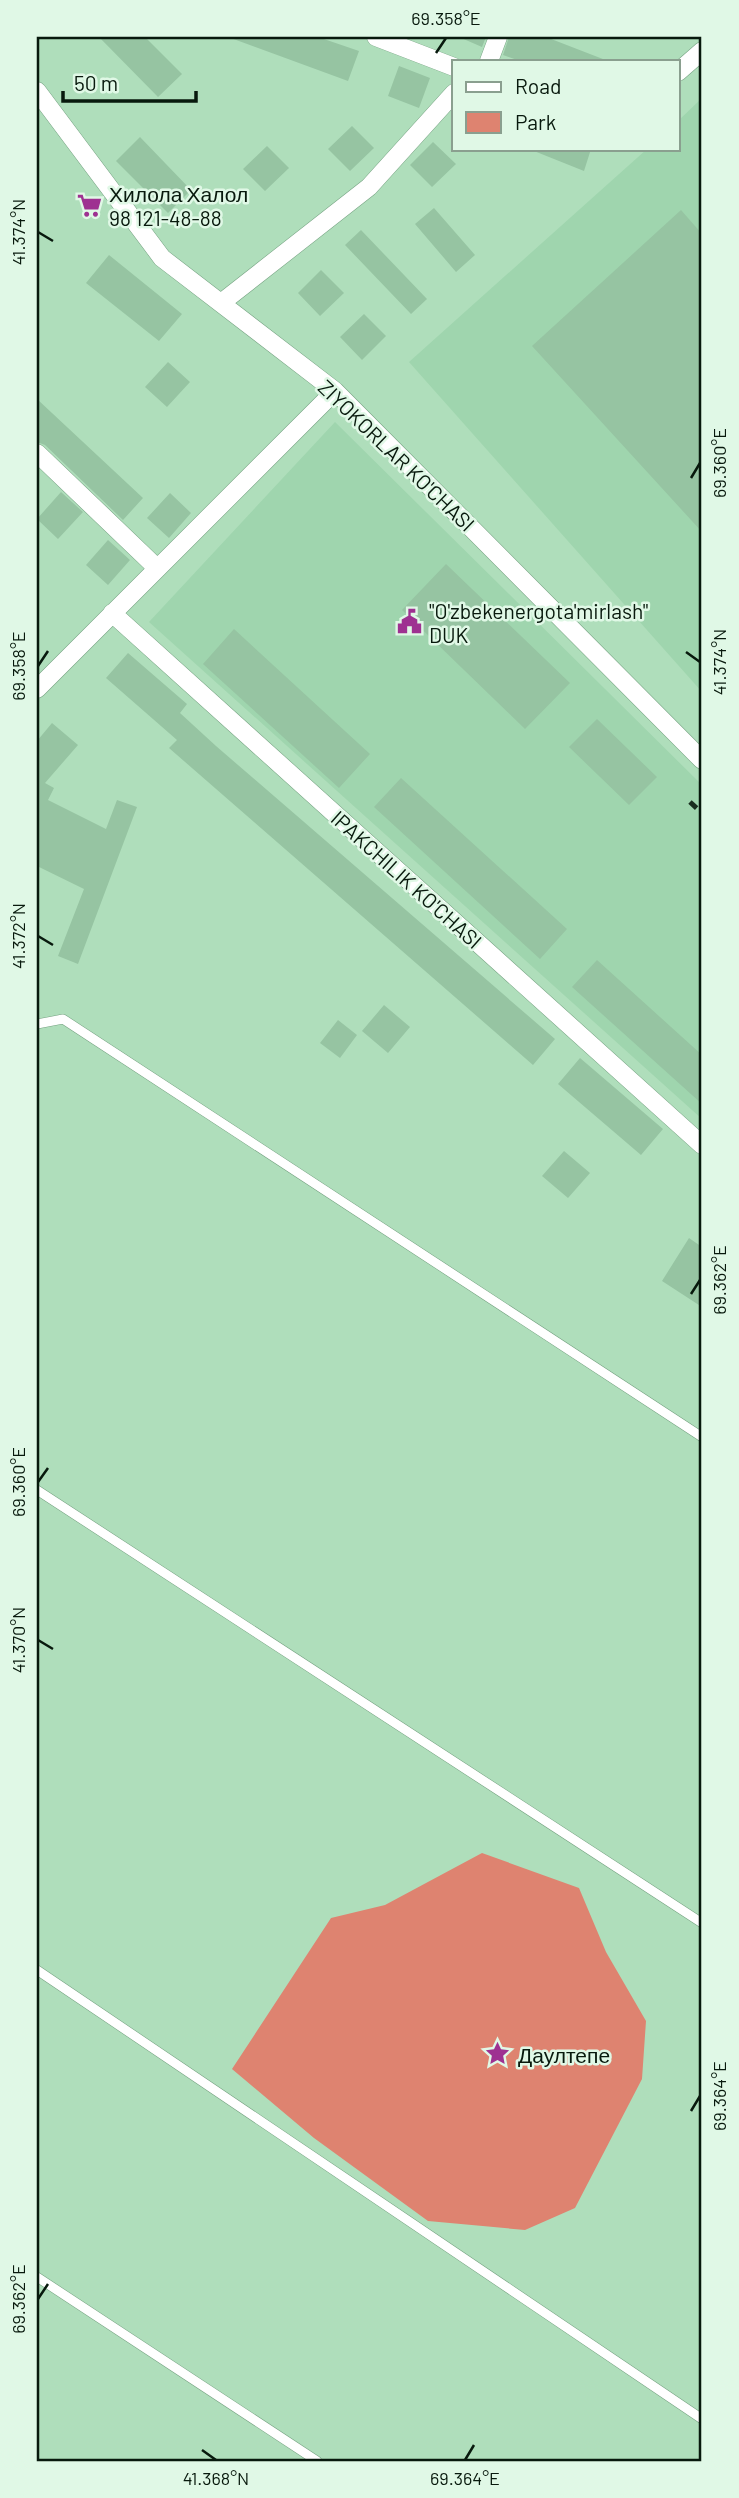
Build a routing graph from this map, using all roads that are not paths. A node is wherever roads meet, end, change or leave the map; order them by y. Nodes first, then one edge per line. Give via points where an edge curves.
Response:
1 (376, 37) edge
2 (498, 37) edge
3 (702, 51) edge
4 (489, 60) edge
5 (452, 66) edge
6 (680, 70) edge
7 (37, 91) edge
8 (452, 95) edge
9 (221, 303) junction
10 (335, 391) junction
11 (37, 453) edge
12 (157, 568) junction
13 (112, 613) junction
14 (37, 689) edge
15 (702, 760) edge
16 (37, 1024) edge
17 (702, 1146) edge
18 (702, 1437) edge
19 (37, 1490) edge
20 (702, 1923) edge
21 (37, 1970) edge
22 (37, 2277) edge
23 (702, 2419) edge
24 (317, 2461) edge

1 - 5 street
2 - 4 street
3 - 6 street
7 - 9 street, ZIYOKORLAR KO'CHASI via 162,258
8 - 9 street via 369,187
9 - 10 street, ZIYOKORLAR KO'CHASI
10 - 12 street
10 - 15 street, ZIYOKORLAR KO'CHASI
11 - 12 street
12 - 13 street
13 - 14 street
13 - 17 street, IPAKCHILIK KO'CHASI
16 - 18 lane via 63,1018
19 - 20 lane
21 - 23 lane
22 - 24 lane

